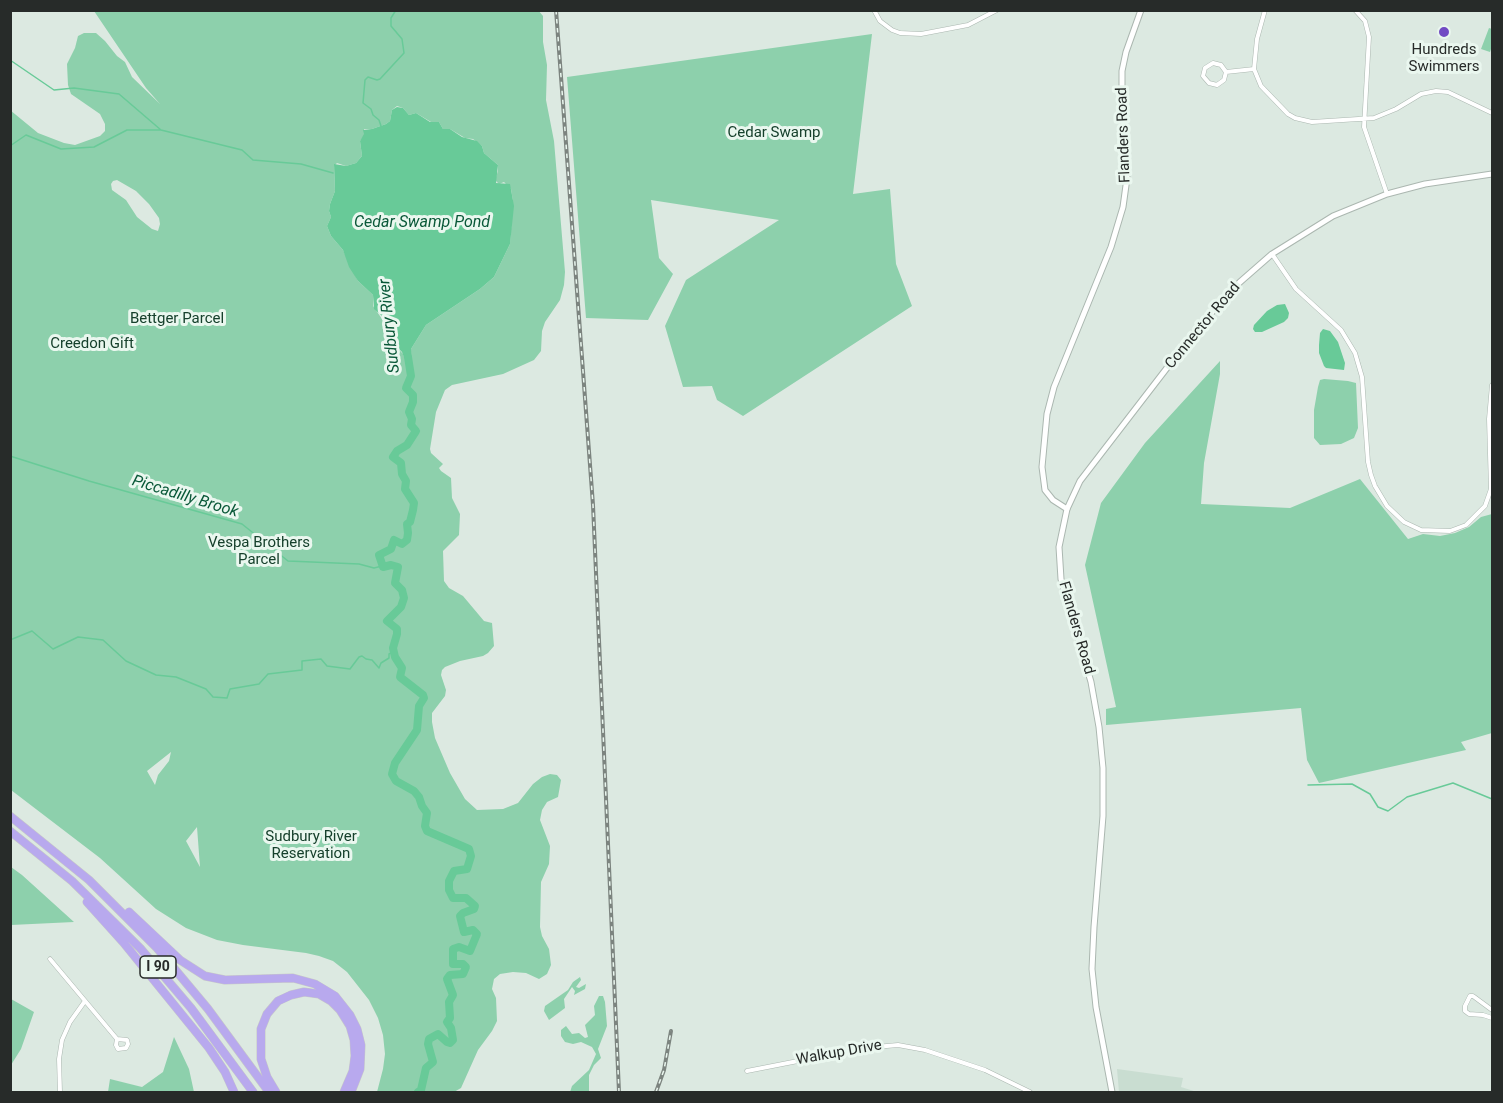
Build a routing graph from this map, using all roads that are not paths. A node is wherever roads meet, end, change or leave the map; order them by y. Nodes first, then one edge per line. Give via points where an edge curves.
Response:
1 (874, 10) edge
2 (997, 10) edge
3 (1141, 10) edge
4 (1265, 10) edge
5 (1355, 10) edge
6 (1254, 69) junction
7 (1226, 72) junction
8 (1492, 112) edge
9 (1363, 119) junction
10 (1492, 174) edge
11 (1387, 194) junction
12 (1272, 254) junction
13 (1492, 385) edge
14 (1067, 509) junction
15 (10, 816) edge
16 (10, 831) edge
17 (45, 858) junction
18 (101, 891) junction
19 (50, 959) dead end
20 (85, 1001) junction
21 (1492, 1010) edge
22 (1492, 1018) edge
23 (117, 1039) dead end
24 (747, 1071) dead end
25 (60, 1092) edge
26 (232, 1092) edge
27 (253, 1092) edge
28 (268, 1092) edge
29 (276, 1092) edge
30 (344, 1092) edge
31 (351, 1092) edge
32 (1030, 1092) edge
33 (1110, 1092) edge

1 - 2 street via 892,30 921,34 968,25
3 - 14 main road, Flanders Road via 1122,71 1127,178 1123,207 1111,247 1059,372 1044,433 1045,490
4 - 6 street
5 - 9 street via 1365,21 1369,37
6 - 7 street
6 - 9 street via 1261,86 1295,118 1312,122
7 - 7 street via 1221,65 1212,63 1203,76 1217,85
8 - 9 street via 1448,92 1436,91 1421,94 1385,115
9 - 11 street
10 - 11 main road, Connector Road
11 - 12 main road, Connector Road via 1333,216
12 - 13 street via 1296,289 1335,323 1355,352 1362,377 1371,475 1384,501 1404,522 1421,530 1450,531 1466,525 1485,506 1491,489
12 - 14 main road, Connector Road via 1229,293 1195,332 1080,481
14 - 33 main road, Flanders Road via 1059,547 1061,579 1091,682 1103,768 1103,829 1092,969
15 - 18 highway, I 90
16 - 17 highway, I 90
17 - 26 highway via 108,924 202,1039 223,1068
17 - 27 highway, I 90 via 151,959
18 - 28 highway, I 90 via 178,972
18 - 31 highway via 180,960 205,976 225,980 293,978 315,984 335,996 350,1015 360,1045 360,1069
19 - 20 street
20 - 23 street
20 - 25 street via 62,1040
21 - 22 street via 1470,996 1465,1006 1469,1014
24 - 32 street, Walkup Drive via 898,1045 985,1070
29 - 30 highway via 261,1059 261,1029 275,1004 304,992 331,1001 350,1026 355,1064

